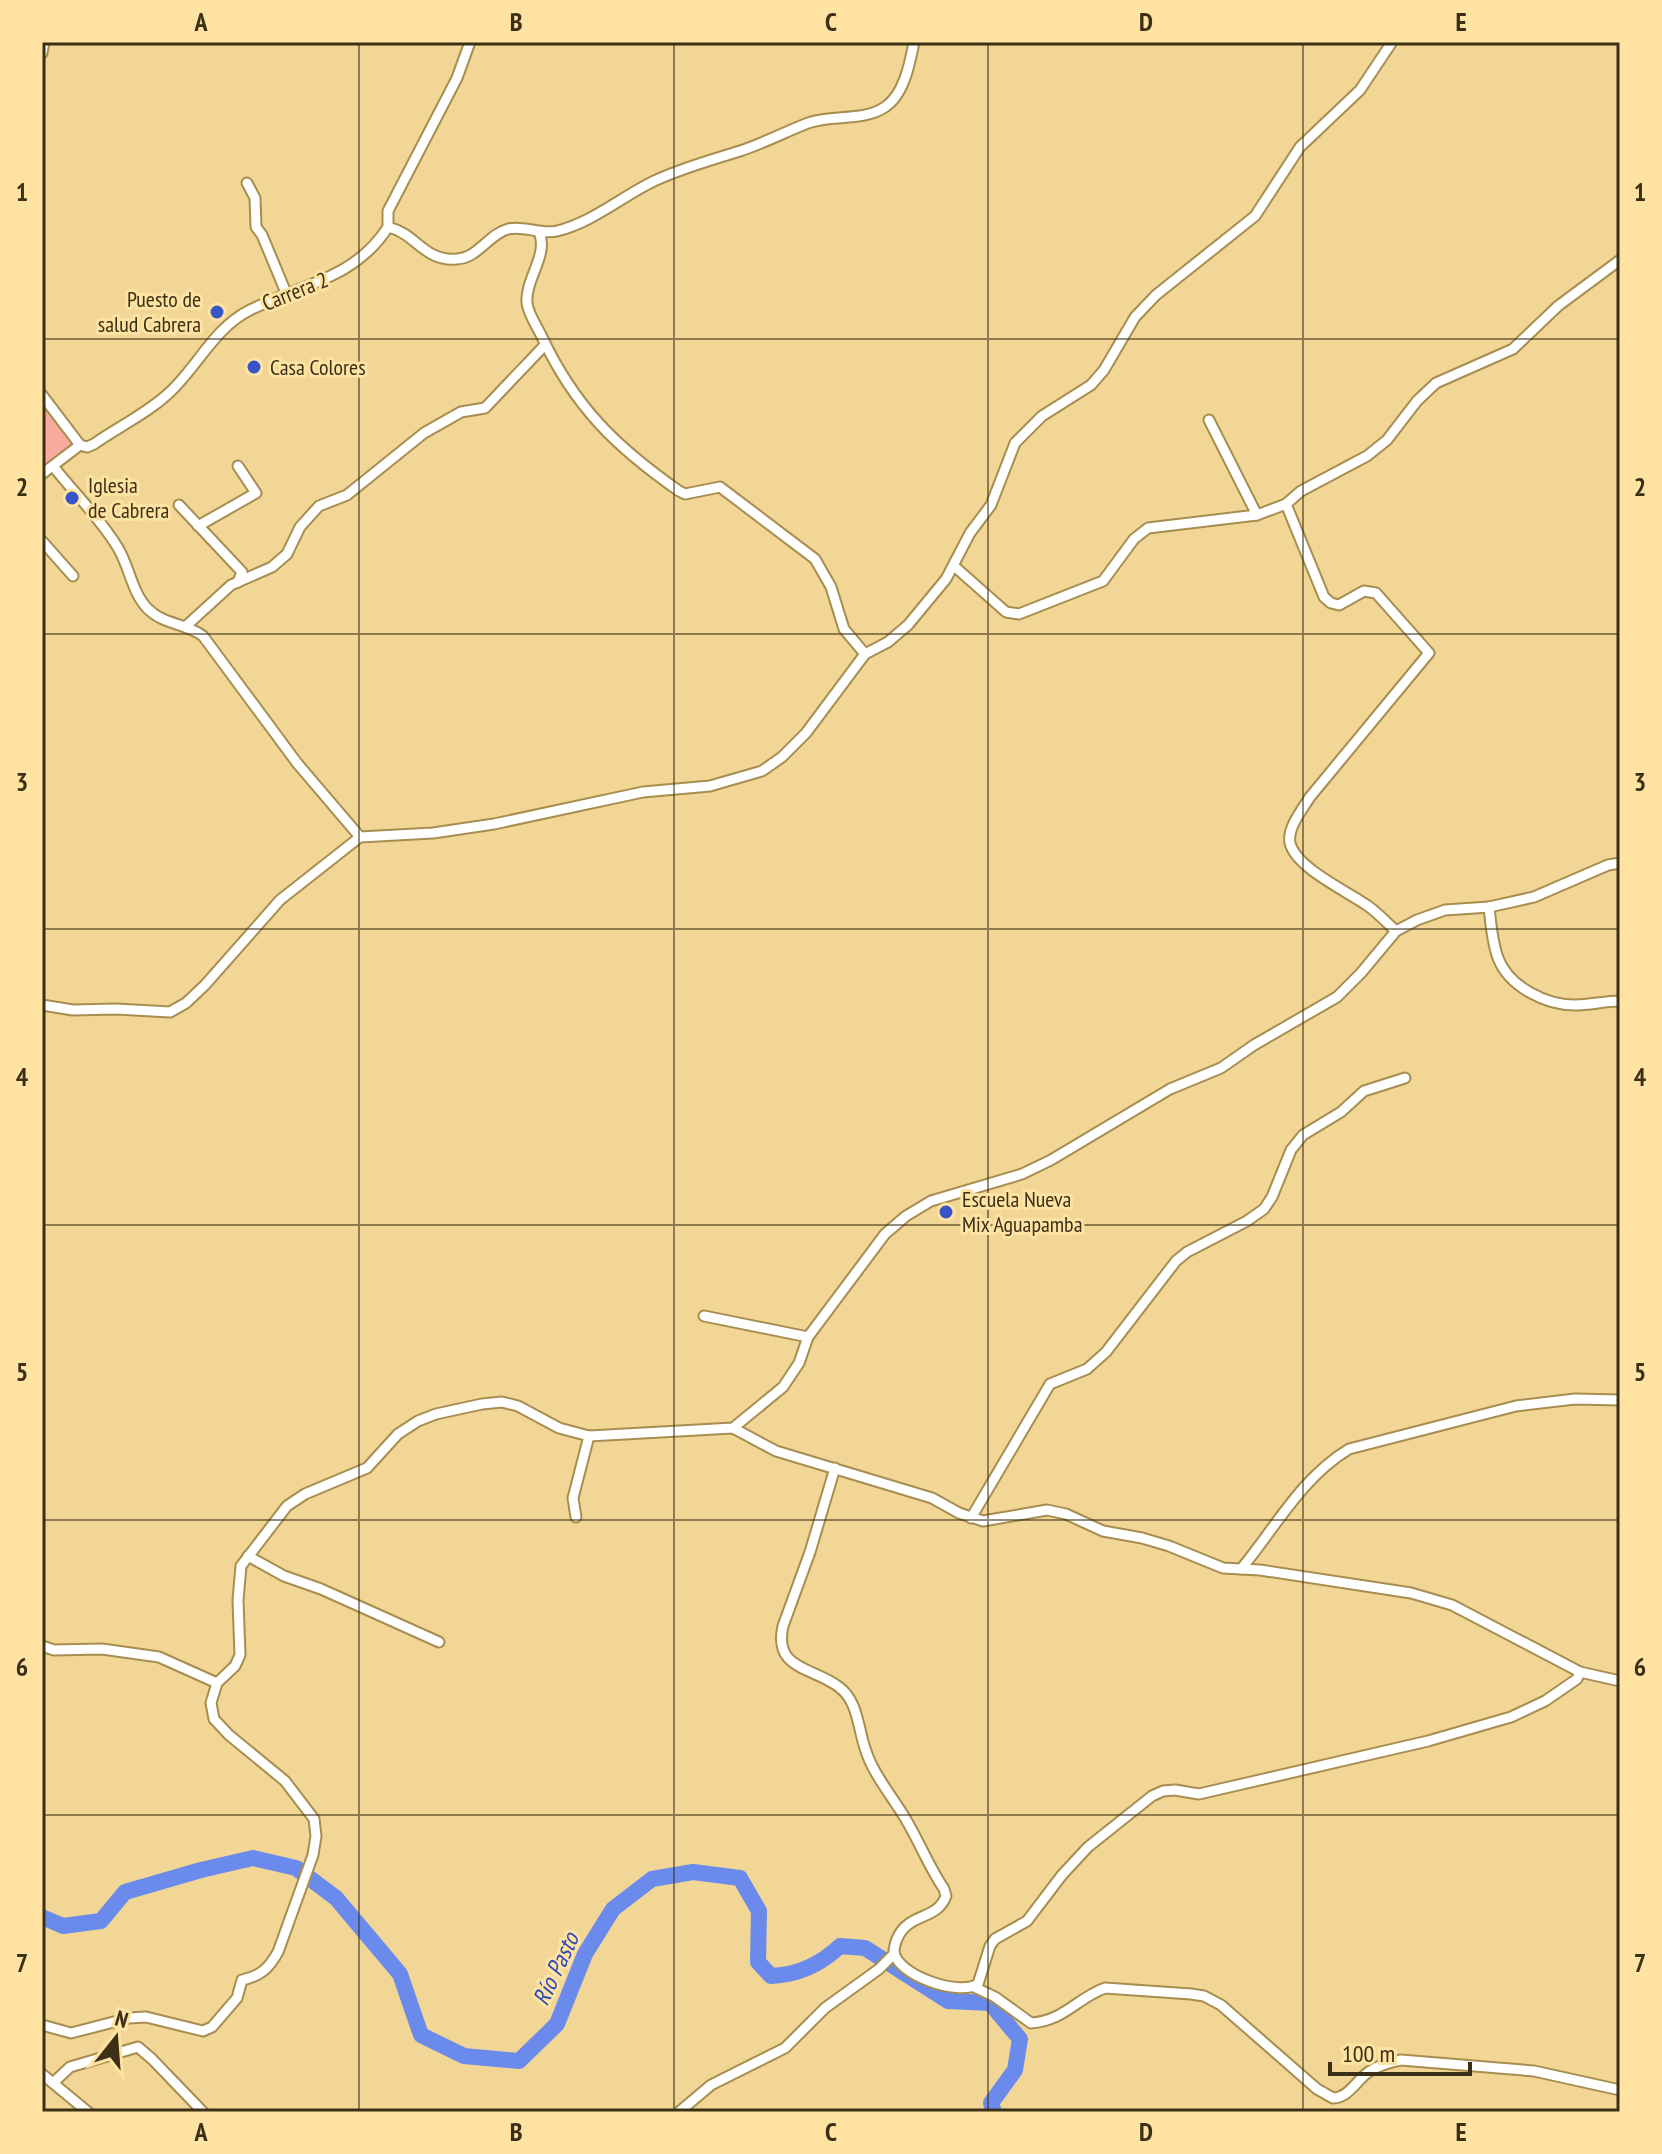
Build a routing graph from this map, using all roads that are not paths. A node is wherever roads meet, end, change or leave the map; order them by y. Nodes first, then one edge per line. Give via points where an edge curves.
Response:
1 (44, 42) edge
2 (470, 42) edge
3 (914, 42) edge
4 (1392, 42) edge
5 (42, 53) edge
6 (247, 183) dead end
7 (388, 227) junction
8 (539, 232) junction
9 (1620, 260) edge
10 (287, 295) junction
11 (545, 345) junction
12 (42, 395) edge
13 (1209, 420) dead end
14 (80, 445) junction
15 (53, 466) junction
16 (238, 466) dead end
17 (42, 474) edge
18 (1286, 504) junction
19 (179, 505) dead end
20 (1257, 515) junction
21 (198, 526) junction
22 (42, 541) edge
23 (954, 566) junction
24 (73, 576) dead end
25 (238, 582) junction
26 (185, 627) junction
27 (865, 654) junction
28 (360, 837) junction
29 (1620, 863) edge
30 (1489, 907) junction
31 (1396, 931) junction
32 (1620, 1001) edge
33 (42, 1005) edge
34 (1405, 1078) dead end
35 (704, 1316) dead end
36 (808, 1337) junction
37 (1620, 1400) edge
38 (733, 1428) junction
39 (589, 1436) junction
40 (835, 1468) junction
41 (576, 1517) dead end
42 (971, 1518) junction
43 (248, 1556) junction
44 (1241, 1569) junction
45 (439, 1642) dead end
46 (42, 1646) edge
47 (1580, 1672) junction
48 (1620, 1681) edge
49 (217, 1683) junction
50 (892, 1957) junction
51 (974, 1987) junction
52 (42, 2025) edge
53 (42, 2074) edge
54 (53, 2083) junction
55 (1620, 2090) edge
56 (88, 2112) edge
57 (203, 2112) edge
58 (679, 2112) edge

1 - 5 street
2 - 7 street, Carrera 2 via 457,78 388,211
3 - 8 street via 901,86 885,107 809,123 653,182 606,211 556,231
4 - 23 street via 1360,90 1300,147 1255,216 1156,295 1135,317 1091,385 1042,416 1015,443 991,505
6 - 10 street via 255,198 256,227
7 - 8 street via 436,258 453,260 465,258 509,228
7 - 10 street, Carrera 2 via 346,270
8 - 11 street via 542,245 527,300
9 - 18 street via 1558,306 1513,349 1436,383 1387,440
10 - 14 street, Carrera 2 via 232,320 162,399 94,444
11 - 25 street via 485,408 461,412 424,433 347,495 319,506 300,527 287,554
11 - 27 street via 598,425 629,455 685,494 720,487 815,559 831,587 844,629
12 - 14 street
13 - 20 street
14 - 15 street, Carrera 2
15 - 17 street, Carrera 2
15 - 26 street via 115,543 149,610
16 - 21 street via 256,493
18 - 20 street
18 - 31 street via 1324,597 1339,605 1364,591 1376,593 1429,653 1310,797 1289,840 1311,868
19 - 21 street
20 - 23 street via 1148,528 1103,581 1019,614 1006,612
21 - 25 street via 242,572
22 - 24 street
23 - 27 street via 908,625
25 - 26 street
26 - 28 street via 203,636 297,763
27 - 28 street via 782,757 732,782 643,792 494,824
28 - 33 street via 280,900 205,985 170,1012
29 - 30 street via 1534,897
30 - 31 street via 1445,910
30 - 32 street via 1498,958 1518,984 1556,1003
31 - 36 street via 1337,997 1221,1068 1170,1089 1022,1174 931,1201 906,1216 885,1234
34 - 42 street via 1364,1091 1303,1135 1264,1209 1187,1252 1106,1352 1087,1369 1050,1384
35 - 36 street
36 - 38 street via 783,1387
37 - 44 street via 1516,1406 1349,1449 1311,1478
38 - 39 street
38 - 40 street via 776,1451
39 - 41 street via 573,1498
39 - 43 street via 502,1402 436,1414 398,1434 367,1468 287,1506
40 - 42 street via 932,1498
40 - 50 street via 780,1638 787,1658 849,1696 866,1754 944,1889 938,1909 903,1927
42 - 44 street via 999,1520 1047,1510 1103,1531 1169,1546 1205,1563
43 - 45 street
43 - 49 street via 238,1578 240,1655
44 - 47 street via 1411,1593 1452,1605
46 - 49 street via 159,1657
47 - 48 street
47 - 51 street via 1526,1712 1470,1729 1217,1791 1163,1791 1152,1796 1088,1847 1027,1921 995,1939
49 - 52 street via 211,1703 214,1719 285,1781 314,1819 313,1855 278,1952 256,1977 242,1980 237,1998 203,2031 146,2017 71,2033
50 - 51 street via 940,1986
50 - 58 street via 825,2008 785,2048 711,2085
51 - 55 street via 1031,2023 1062,2016 1105,1988 1204,1996 1333,2098 1345,2096 1370,2070 1401,2060 1534,2071
53 - 54 street
54 - 56 street
54 - 57 street via 70,2067 138,2047

